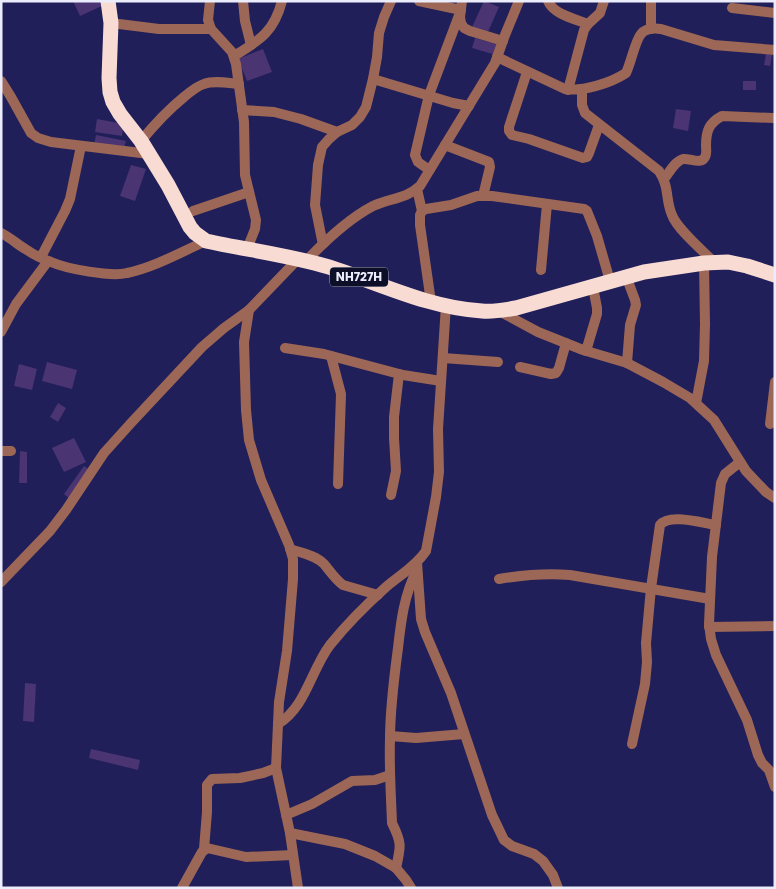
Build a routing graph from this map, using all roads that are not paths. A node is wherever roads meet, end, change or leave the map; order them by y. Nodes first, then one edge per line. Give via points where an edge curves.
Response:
1 (108, 1) edge
2 (210, 1) edge
3 (243, 1) edge
4 (282, 1) edge
5 (391, 1) edge
6 (419, 1) edge
7 (519, 1) edge
8 (548, 1) edge
9 (604, 1) edge
10 (651, 1) edge
11 (461, 6) edge
12 (732, 8) dead end
13 (775, 13) edge
14 (111, 23) junction
15 (588, 24) junction
16 (211, 29) junction
17 (651, 29) junction
18 (503, 41) junction
19 (251, 45) junction
20 (775, 50) edge
21 (234, 56) junction
22 (497, 58) junction
23 (527, 72) junction
24 (373, 79) junction
25 (1, 81) edge
26 (239, 84) junction
27 (568, 90) junction
28 (582, 90) junction
29 (429, 95) junction
30 (469, 106) junction
31 (242, 110) junction
32 (772, 118) dead end
33 (599, 125) junction
34 (337, 132) junction
35 (141, 141) junction
36 (445, 145) junction
37 (81, 146) junction
38 (149, 154) junction
39 (430, 169) junction
40 (664, 180) junction
41 (417, 189) junction
42 (249, 192) junction
43 (483, 196) junction
44 (547, 204) junction
45 (193, 211) dead end
46 (422, 212) junction
47 (1, 233) edge
48 (206, 241) junction
49 (324, 243) junction
50 (247, 249) junction
51 (44, 259) junction
52 (302, 260) junction
53 (709, 262) junction
54 (541, 270) dead end
55 (775, 275) edge
56 (626, 276) junction
57 (610, 281) junction
58 (593, 287) junction
59 (431, 302) junction
60 (446, 305) junction
61 (250, 310) junction
62 (499, 311) junction
63 (1, 332) edge
64 (566, 343) junction
65 (285, 348) dead end
66 (586, 351) junction
67 (331, 356) junction
68 (443, 358) junction
69 (498, 362) dead end
70 (628, 363) junction
71 (520, 367) dead end
72 (399, 374) junction
73 (441, 381) junction
74 (775, 382) edge
75 (696, 403) junction
76 (770, 424) dead end
77 (740, 462) junction
78 (338, 484) dead end
79 (390, 494) dead end
80 (775, 498) edge
81 (716, 525) junction
82 (290, 550) junction
83 (417, 566) junction
84 (499, 579) dead end
85 (1, 582) edge
86 (651, 588) junction
87 (378, 595) junction
88 (710, 599) junction
89 (775, 626) edge
90 (709, 627) junction
91 (278, 724) junction
92 (464, 734) junction
93 (390, 736) junction
94 (632, 744) dead end
95 (276, 768) junction
96 (390, 775) junction
97 (775, 787) edge
98 (286, 815) junction
99 (290, 833) junction
100 (204, 849) junction
101 (294, 855) junction
102 (396, 868) junction
103 (182, 888) edge
104 (298, 888) edge
105 (411, 888) edge
106 (558, 888) edge

1 - 14 highway
2 - 16 street via 208,20
3 - 19 street
4 - 19 street via 270,30
5 - 24 street via 380,33
6 - 11 street
7 - 18 street
8 - 15 street via 557,12
9 - 15 street via 600,14
10 - 17 street
11 - 18 street via 464,28
11 - 29 street
12 - 13 street
14 - 16 street via 159,29
14 - 35 highway via 110,92 120,114
15 - 27 street
16 - 21 street
17 - 20 street via 714,45
17 - 28 street via 642,33 626,73
18 - 22 street
19 - 21 street
21 - 26 street
22 - 23 street
22 - 30 street
23 - 27 street
23 - 33 street via 509,127 512,135 583,158 589,153
24 - 29 street
24 - 34 street via 360,117
25 - 37 street via 38,138
26 - 31 street
26 - 35 street via 211,82 194,89 168,110
27 - 28 street
28 - 33 street via 582,109
29 - 30 street
29 - 39 street via 414,155 418,162
30 - 36 street
31 - 34 street via 274,112
31 - 42 street via 245,175
32 - 40 street via 717,118 708,129 703,160 680,160
33 - 40 street via 659,171
34 - 49 street via 322,147 318,165 315,205
35 - 38 highway
36 - 39 street
36 - 43 street via 489,162
37 - 38 street
37 - 51 street via 70,199
38 - 48 highway via 190,227
39 - 41 street
40 - 53 street via 673,218
41 - 46 street
41 - 49 street via 352,218
42 - 45 street
42 - 50 street via 256,220
43 - 44 street
43 - 46 street
44 - 54 street
44 - 57 street via 587,211
46 - 59 street via 420,225
47 - 51 street
48 - 50 highway, NH727H
48 - 51 street via 126,274 84,270
49 - 52 street
50 - 52 highway, NH727H
51 - 63 street
52 - 59 highway, NH727H
52 - 61 street
53 - 55 highway, NH727H via 728,262
53 - 56 highway, NH727H
53 - 75 street via 704,361
56 - 57 highway, NH727H
56 - 70 street via 636,305 630,325
57 - 58 highway, NH727H
58 - 62 highway, NH727H
58 - 66 street via 598,308
59 - 60 highway, NH727H
60 - 62 highway, NH727H via 484,312
60 - 68 street
61 - 82 street via 244,342 249,440 261,480
61 - 85 street via 202,347 136,417 104,453 50,531
62 - 64 street
64 - 66 street
64 - 71 street via 556,373
65 - 67 street
66 - 70 street
67 - 72 street
67 - 78 street via 341,394
68 - 69 street
68 - 73 street
70 - 75 street
72 - 73 street
72 - 79 street via 394,417 396,471
73 - 83 street via 438,484 426,551
74 - 76 street
75 - 77 street via 714,420
77 - 80 street via 752,478
77 - 81 street via 722,478
81 - 86 street via 674,519 663,522
81 - 88 street
82 - 87 street via 308,554 322,562 343,585
82 - 91 street via 293,579
83 - 87 street
83 - 92 street via 421,619
83 - 93 street via 401,619
84 - 86 street via 555,574
86 - 88 street
86 - 94 street via 647,672
87 - 91 street via 329,646 297,708
88 - 90 street
89 - 90 street
90 - 97 street via 716,656
91 - 95 street
92 - 93 street via 416,738
92 - 106 street via 500,833 508,843 543,861 554,875
93 - 96 street
95 - 98 street
95 - 100 street via 251,776 209,781
96 - 98 street via 375,780 352,781
96 - 102 street via 392,823 400,841
98 - 99 street
99 - 101 street
99 - 102 street via 345,844
100 - 101 street via 246,857
100 - 103 street
101 - 104 street
102 - 105 street

